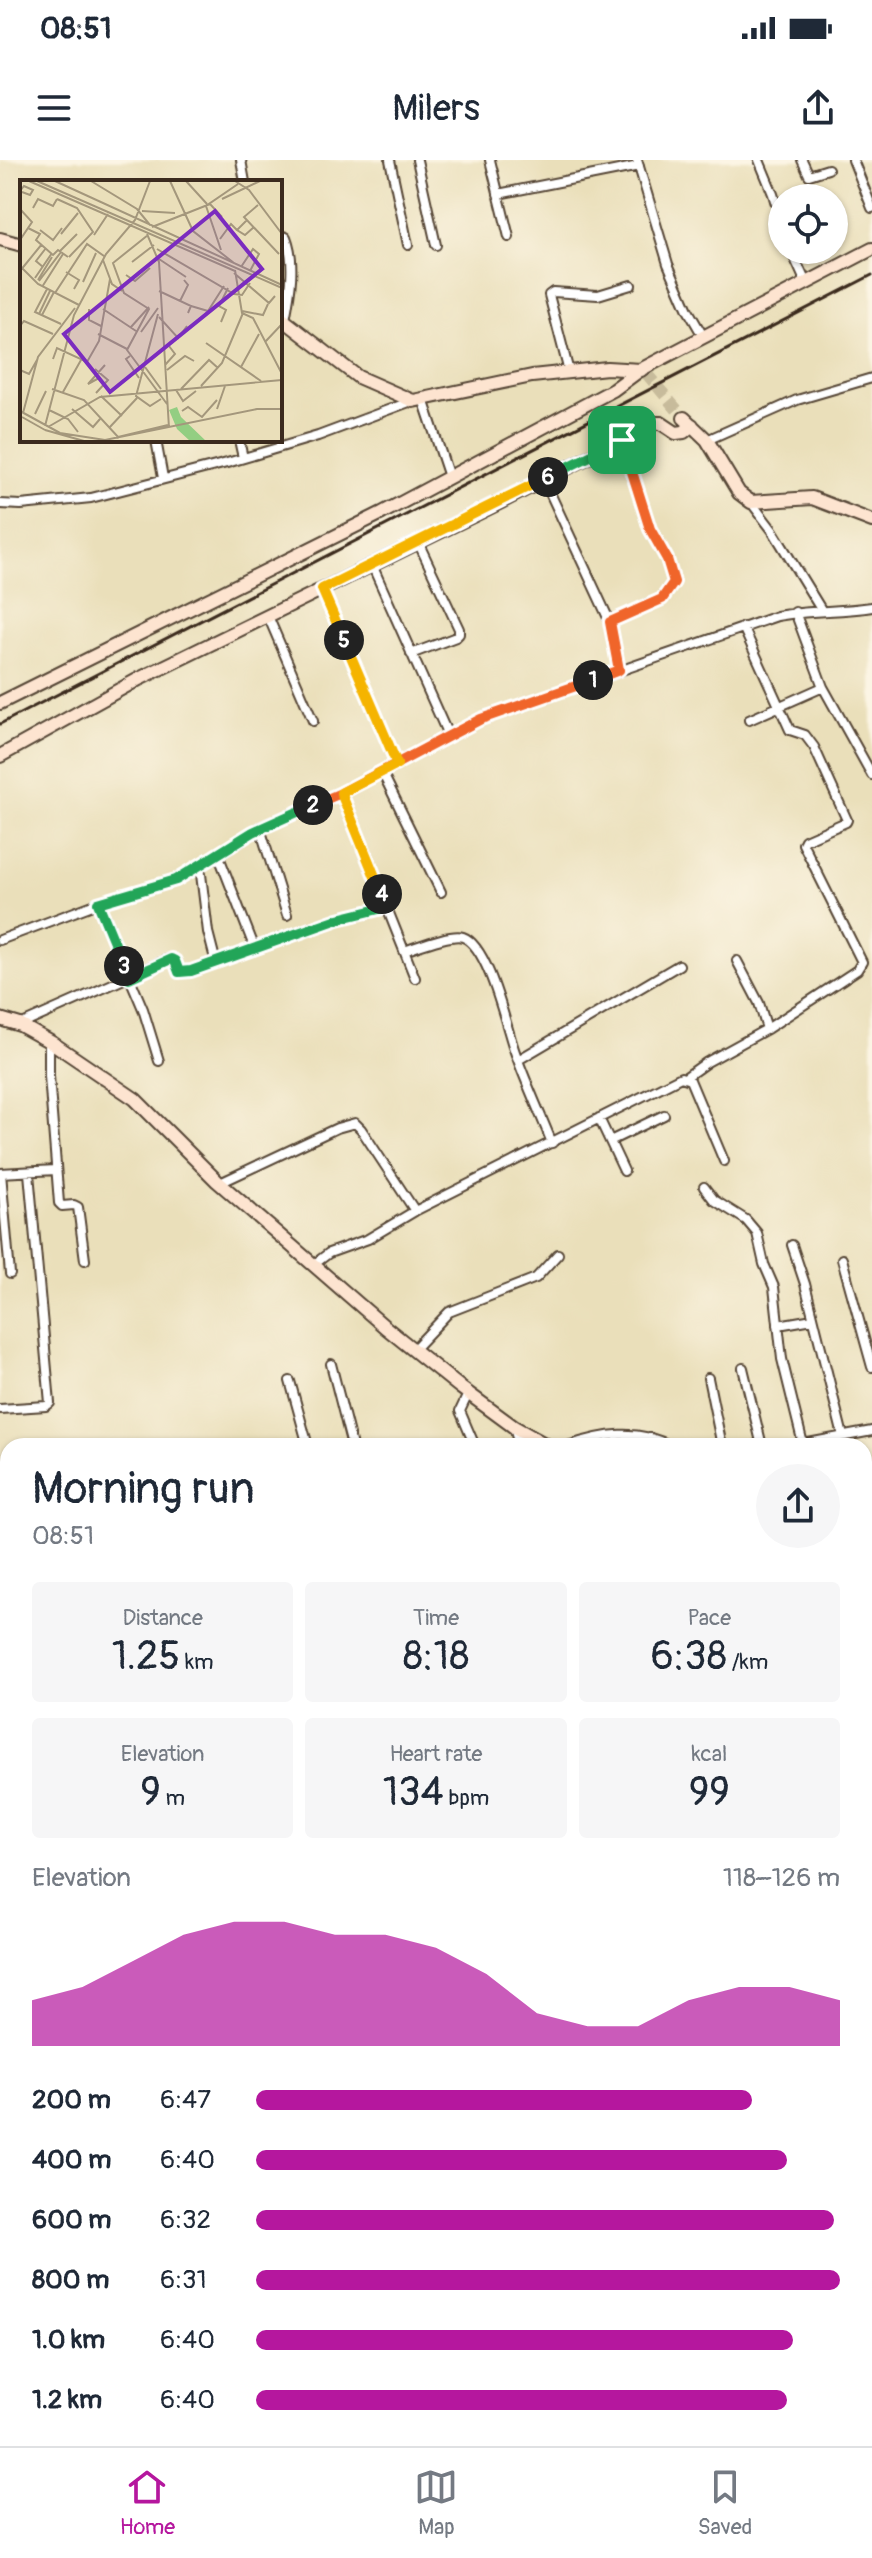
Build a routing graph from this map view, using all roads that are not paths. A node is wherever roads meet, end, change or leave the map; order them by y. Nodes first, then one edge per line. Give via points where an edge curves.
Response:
1 (241, 160) edge
2 (390, 160) edge
3 (417, 160) edge
4 (490, 160) edge
5 (759, 160) edge
6 (802, 160) edge
7 (853, 160) edge
8 (638, 163) edge
9 (828, 169) dead end
10 (245, 180) edge
11 (769, 184) edge
12 (498, 194) junction
13 (872, 208) edge
14 (282, 236) edge
15 (509, 237) dead end
16 (0, 239) edge
17 (20, 244) edge
18 (408, 245) dead end
19 (436, 245) dead end
20 (872, 249) edge
21 (797, 264) edge
22 (806, 283) junction
23 (631, 285) dead end
24 (282, 319) edge
25 (703, 336) junction
26 (569, 372) junction
27 (643, 372) junction
28 (870, 378) edge
29 (872, 392) edge
30 (418, 400) junction
31 (622, 440) junction
32 (707, 440) junction
33 (156, 442) edge
34 (239, 442) edge
35 (243, 458) junction
36 (449, 477) junction
37 (163, 478) junction
38 (544, 480) junction
39 (751, 502) junction
40 (0, 504) edge
41 (872, 521) edge
42 (418, 542) junction
43 (372, 565) junction
44 (322, 589) junction
45 (872, 607) edge
46 (822, 611) junction
47 (795, 612) junction
48 (268, 616) junction
49 (610, 622) junction
50 (743, 627) junction
51 (411, 654) junction
52 (619, 670) junction
53 (823, 687) junction
54 (0, 703) edge
55 (780, 706) junction
56 (749, 720) dead end
57 (313, 721) dead end
58 (448, 735) junction
59 (0, 756) edge
60 (397, 764) junction
61 (382, 772) junction
62 (872, 775) edge
63 (341, 793) junction
64 (260, 828) junction
65 (218, 854) junction
66 (200, 866) junction
67 (441, 892) dead end
68 (98, 903) junction
69 (387, 907) junction
70 (287, 915) dead end
71 (0, 940) edge
72 (255, 949) junction
73 (404, 951) junction
74 (737, 961) dead end
75 (216, 963) junction
76 (679, 965) dead end
77 (129, 978) junction
78 (415, 978) dead end
79 (0, 1019) edge
80 (20, 1025) junction
81 (767, 1029) junction
82 (49, 1041) junction
83 (518, 1060) junction
84 (159, 1061) dead end
85 (686, 1077) junction
86 (664, 1115) dead end
87 (599, 1118) junction
88 (610, 1141) junction
89 (552, 1143) junction
90 (724, 1161) dead end
91 (56, 1170) junction
92 (624, 1171) dead end
93 (0, 1173) edge
94 (29, 1173) junction
95 (220, 1183) junction
96 (704, 1187) dead end
97 (415, 1211) junction
98 (792, 1245) dead end
99 (558, 1254) dead end
100 (842, 1259) dead end
101 (85, 1260) dead end
102 (313, 1265) junction
103 (10, 1274) dead end
104 (813, 1319) junction
105 (778, 1325) junction
106 (413, 1350) junction
107 (331, 1364) dead end
108 (872, 1367) edge
109 (743, 1368) dead end
110 (708, 1378) dead end
111 (290, 1381) dead end
112 (468, 1394) junction
113 (0, 1409) edge
114 (514, 1427) junction
115 (872, 1431) edge
116 (843, 1436) junction
117 (306, 1438) edge
118 (350, 1438) edge
119 (472, 1438) edge
120 (517, 1438) edge
121 (534, 1438) edge
122 (598, 1438) edge
123 (650, 1438) edge
124 (720, 1438) edge
125 (760, 1438) edge
126 (805, 1438) edge
127 (835, 1438) edge

1 - 10 street
2 - 18 street
3 - 19 street
4 - 12 street
5 - 11 street
6 - 9 street via 809,175
7 - 13 street
8 - 12 street
8 - 25 street via 668,264
12 - 15 street
14 - 24 street via 290,254 290,294
16 - 17 street
20 - 22 street
21 - 22 street
22 - 25 street
23 - 26 street via 598,295 549,295
24 - 30 street via 358,377
25 - 27 street
26 - 27 street
26 - 30 street
27 - 36 street
28 - 29 street
28 - 32 street via 797,400
30 - 35 street
30 - 36 street
31 - 32 street via 655,423 684,432 688,421
31 - 38 street
31 - 49 street via 650,529 674,582 662,599
32 - 39 street via 739,493
33 - 37 street
34 - 35 street
35 - 37 street
36 - 54 street
37 - 40 street via 91,498
38 - 42 street
38 - 49 street
39 - 41 street via 812,498
39 - 46 street
42 - 43 street
42 - 51 street via 459,629 456,637
43 - 44 street
43 - 51 street
44 - 48 street
44 - 60 street
45 - 46 street
46 - 47 street
47 - 50 street
47 - 53 street
48 - 57 street
48 - 59 street
49 - 52 street
50 - 52 street
50 - 55 street
51 - 58 street
52 - 58 street
53 - 55 street
53 - 62 street
55 - 56 street
55 - 81 street via 790,730 805,735 814,747 847,820 803,844 862,962
58 - 60 street
60 - 61 street
61 - 63 street
61 - 67 street
63 - 64 street
63 - 69 street
64 - 65 street
64 - 70 street
65 - 66 street
65 - 72 street
66 - 68 street via 162,886
66 - 75 street
68 - 71 street
68 - 77 street
69 - 72 street
69 - 73 street
72 - 75 street
73 - 78 street
73 - 83 street via 458,936 468,939 488,970
74 - 81 street
75 - 77 street via 180,972 171,959
76 - 83 street
77 - 80 street
77 - 84 street
79 - 80 street
80 - 82 street
81 - 85 street
82 - 91 street
82 - 95 street via 135,1099
83 - 89 street
85 - 87 street
85 - 90 street
86 - 88 street
87 - 88 street
87 - 89 street
88 - 92 street
89 - 97 street
91 - 94 street
91 - 101 street via 60,1204 78,1207
93 - 94 street
93 - 103 street
94 - 113 street via 50,1403
95 - 97 street via 355,1123
95 - 102 street
96 - 105 street via 757,1233 774,1287
97 - 102 street
98 - 104 street
99 - 106 street via 536,1278 449,1312
100 - 108 street
102 - 106 street
104 - 105 street
104 - 116 street
105 - 126 street via 785,1373
106 - 112 street
107 - 118 street
109 - 125 street
110 - 124 street
111 - 117 street
112 - 114 street
112 - 119 street via 460,1411
114 - 120 street
114 - 121 street
115 - 116 street
116 - 127 street
122 - 123 street via 617,1433

